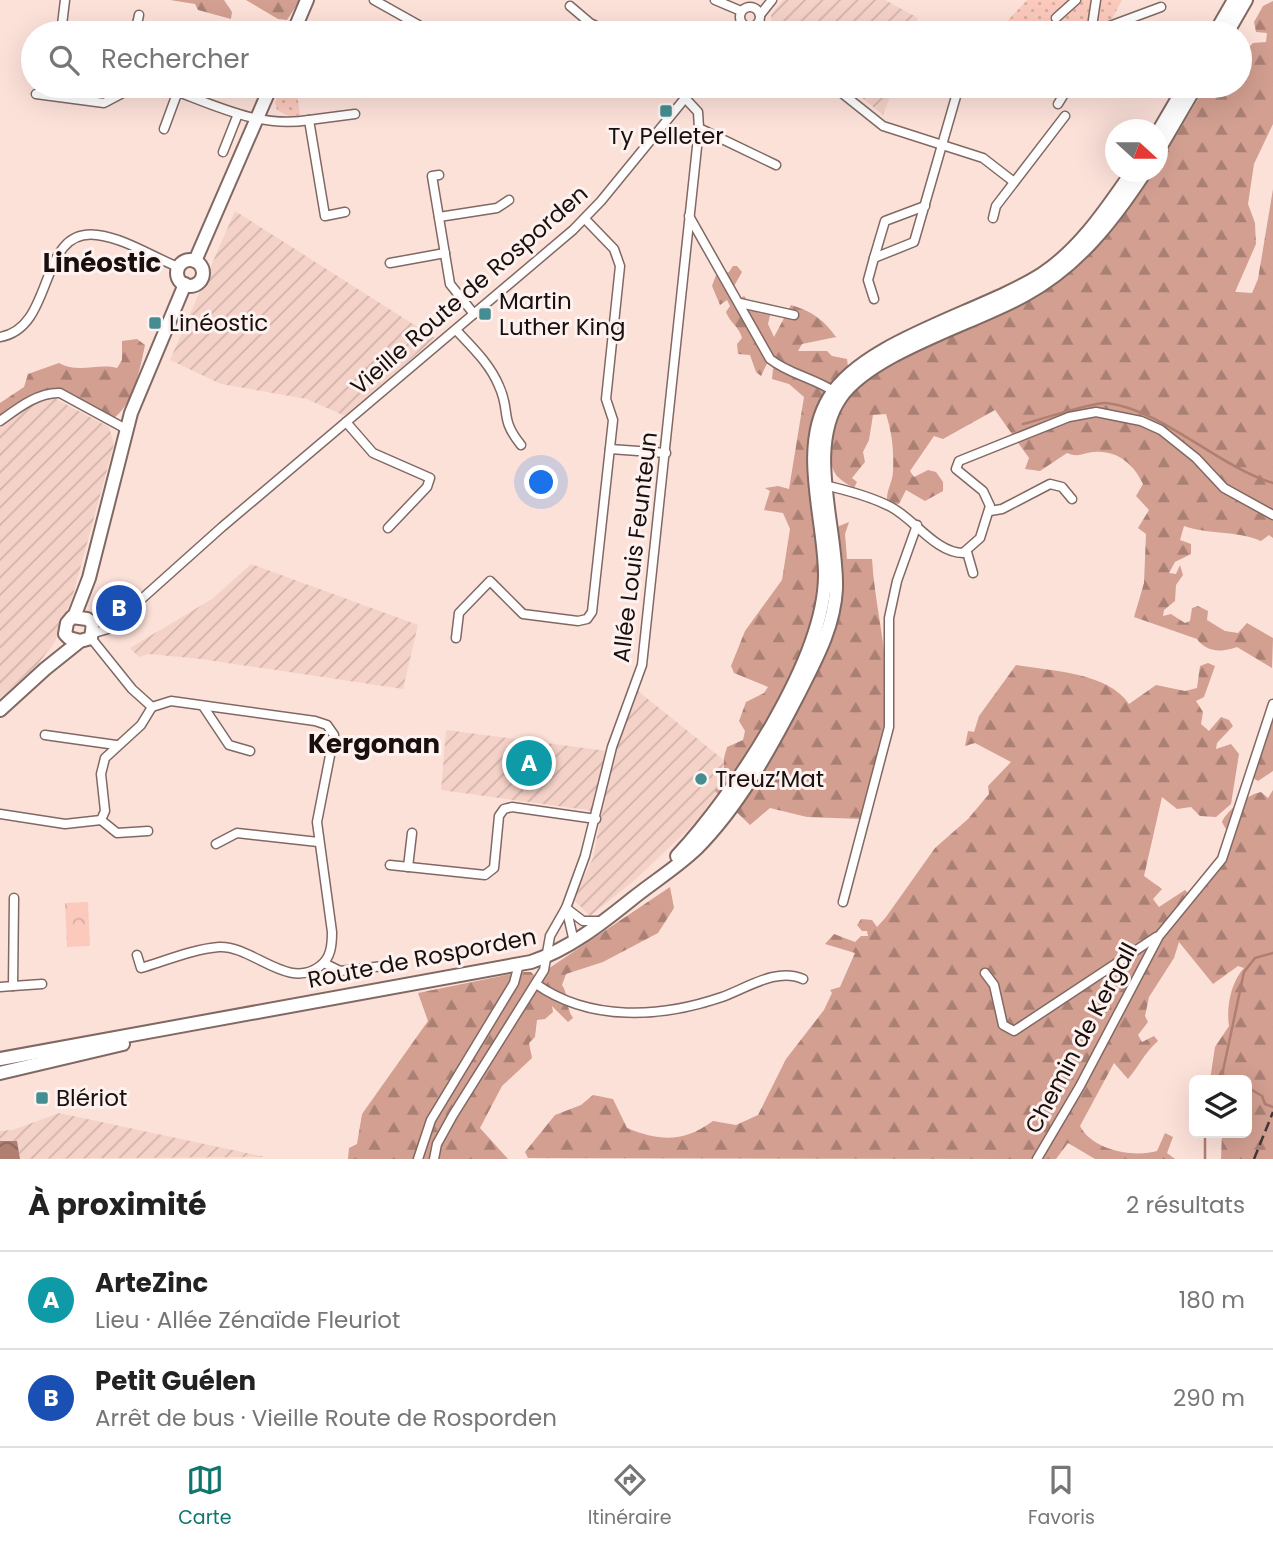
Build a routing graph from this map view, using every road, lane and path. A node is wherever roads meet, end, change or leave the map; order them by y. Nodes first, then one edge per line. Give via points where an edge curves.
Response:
1 (65, 0) edge
2 (307, 0) edge
3 (374, 0) edge
4 (715, 0) edge
5 (762, 0) edge
6 (772, 0) edge
7 (1076, 0) edge
8 (1096, 0) edge
9 (1234, 0) edge
10 (1246, 0) edge
11 (570, 6) dead end
12 (753, 7) junction
13 (1161, 7) dead end
14 (741, 11) junction
15 (139, 15) dead end
16 (1056, 18) dead end
17 (740, 20) edge
18 (62, 21) edge
19 (138, 21) edge
20 (298, 21) edge
21 (411, 21) edge
22 (588, 21) edge
23 (751, 21) edge
24 (754, 21) edge
25 (1093, 21) edge
26 (1123, 21) edge
27 (1222, 21) edge
28 (1234, 21) edge
29 (62, 98) edge
30 (116, 98) edge
31 (176, 98) edge
32 (194, 98) edge
33 (266, 98) edge
34 (685, 98) joint
35 (848, 98) edge
36 (956, 98) edge
37 (1062, 98) edge
38 (1178, 98) edge
39 (1189, 98) edge
40 (1058, 104) dead end
41 (238, 114) junction
42 (355, 114) dead end
43 (1065, 116) dead end
44 (257, 119) junction
45 (1165, 119) edge
46 (309, 120) junction
47 (699, 128) junction
48 (164, 129) dead end
49 (1168, 133) edge
50 (943, 144) junction
51 (223, 152) dead end
52 (776, 165) dead end
53 (422, 177) dead end
54 (1014, 182) junction
55 (1125, 182) edge
56 (1138, 182) edge
57 (509, 200) dead end
58 (925, 206) junction
59 (345, 212) dead end
60 (689, 216) junction
61 (439, 218) junction
62 (992, 218) dead end
63 (585, 219) junction
64 (445, 253) junction
65 (874, 258) junction
66 (195, 261) junction
67 (390, 263) dead end
68 (178, 268) junction
69 (185, 284) junction
70 (874, 299) dead end
71 (740, 303) junction
72 (474, 314) junction
73 (794, 315) dead end
74 (456, 330) junction
75 (0, 337) edge
76 (838, 394) junction
77 (0, 421) edge
78 (346, 422) junction
79 (126, 429) junction
80 (522, 445) dead end
81 (610, 449) junction
82 (666, 453) junction
83 (822, 485) junction
84 (1072, 499) dead end
85 (990, 510) junction
86 (1273, 514) edge
87 (917, 525) junction
88 (388, 528) dead end
89 (967, 552) junction
90 (973, 573) dead end
91 (87, 629) junction
92 (67, 636) junction
93 (456, 638) dead end
94 (46, 669) junction
95 (1273, 704) edge
96 (203, 706) junction
97 (152, 707) junction
98 (0, 710) edge
99 (45, 735) dead end
100 (116, 745) junction
101 (250, 751) dead end
102 (0, 814) edge
103 (596, 819) junction
104 (101, 820) junction
105 (148, 831) dead end
106 (412, 833) dead end
107 (318, 842) junction
108 (216, 844) dead end
109 (390, 865) dead end
110 (408, 867) junction
111 (14, 898) dead end
112 (843, 902) dead end
113 (566, 908) junction
114 (605, 920) junction
115 (1159, 936) junction
116 (574, 942) junction
117 (137, 955) dead end
118 (548, 955) junction
119 (324, 963) junction
120 (519, 964) junction
121 (392, 965) dead end
122 (985, 974) dead end
123 (803, 978) dead end
124 (42, 984) dead end
125 (536, 984) junction
126 (13, 986) junction
127 (0, 987) edge
128 (184, 1026) junction
129 (19, 1056) junction
130 (0, 1059) edge
131 (33, 1066) junction
132 (0, 1073) edge
133 (418, 1159) edge
134 (434, 1159) edge
135 (1037, 1159) edge

1 - 18 street
2 - 20 main road
3 - 21 street
4 - 14 street
5 - 12 street
6 - 24 street
7 - 16 street
8 - 25 street
9 - 27 main road
10 - 28 main road
11 - 22 street
12 - 14 street
12 - 23 street
13 - 26 street
14 - 17 street
15 - 19 street
29 - 30 street via 104,103
31 - 48 street
32 - 41 street
33 - 44 main road
34 - 47 street via 698,112
34 - 63 street, Vieille Route de Rosporden
35 - 50 street via 883,125
36 - 50 street
37 - 40 street
38 - 45 main road
39 - 49 main road
41 - 44 street
41 - 51 street
42 - 46 street
43 - 54 street
44 - 46 street
44 - 66 main road
46 - 59 street via 325,216
47 - 52 street
47 - 60 street, Allée Louis Feunteun
50 - 54 street via 983,158
50 - 58 street
53 - 61 street via 435,175
54 - 62 street
55 - 76 main road, Route de Rosporden via 1092,226 1051,267 876,356 848,374
56 - 76 main road, Route de Rosporden via 1102,231 1054,277 888,360
57 - 61 street via 497,208
58 - 65 street via 914,242
58 - 65 street via 885,221
60 - 71 street
60 - 82 street, Allée Louis Feunteun
61 - 64 street
63 - 72 street, Vieille Route de Rosporden
63 - 81 street via 619,260 606,399 613,419
64 - 67 street
64 - 72 street via 452,289
65 - 70 street via 868,281
66 - 68 main road via 185,261
66 - 69 main road via 202,268 202,278 195,285
68 - 69 main road via 178,277
68 - 75 street via 103,236 76,238 56,258 27,323
69 - 79 main road
71 - 73 street
71 - 76 street via 770,359
72 - 74 street, Vieille Route de Rosporden
74 - 78 street, Vieille Route de Rosporden
74 - 80 street via 496,380 508,428
76 - 83 main road, Route de Rosporden via 827,432
77 - 79 street via 29,401 60,393
78 - 88 street, Vieille Route de Rosporden via 373,453 430,478
78 - 91 street, Vieille Route de Rosporden via 106,630
79 - 91 main road via 89,578
81 - 82 street
81 - 93 street via 589,617 578,621 523,614 489,581 459,613
82 - 103 street, Allée Louis Feunteun via 642,666 612,747
83 - 87 street via 880,502
83 - 114 main road, Route de Rosporden via 836,590 818,657 726,814 697,847
84 - 85 street via 1062,487 1050,484 1002,509
85 - 86 street via 983,491 956,469 959,461 1069,417 1096,412 1161,430 1224,488
85 - 89 street via 980,538
87 - 89 street via 951,552
87 - 112 street via 889,618 889,727
89 - 90 street
91 - 92 main road
91 - 92 main road via 66,623
91 - 94 main road
91 - 97 street via 132,689
92 - 94 main road
94 - 98 main road
95 - 115 street, Chemin de Kergall via 1226,853
96 - 97 street via 170,701
96 - 101 street via 229,745
96 - 107 street via 330,727 333,742 317,822
97 - 100 street via 141,725
99 - 100 street
100 - 104 street via 105,758 101,774 105,811
102 - 104 street via 65,824
103 - 110 street via 507,808 499,816 494,867 488,874
103 - 113 street, Allée Louis Feunteun
104 - 105 street via 117,833
106 - 110 street
107 - 108 street via 237,833
107 - 119 street via 331,932
109 - 110 street
111 - 126 street
113 - 114 street via 583,921
113 - 116 street
113 - 118 street, Allée Louis Feunteun via 550,936
114 - 116 main road, Route de Rosporden
115 - 122 street, Chemin de Kergall via 1014,1031 1003,1025 994,985
115 - 135 street, Chemin de Kergall
116 - 118 main road, Route de Rosporden
117 - 119 street via 141,968 220,947 294,973 311,972
118 - 120 main road, Route de Rosporden
118 - 125 street, Allée Louis Feunteun
119 - 121 street via 340,971
120 - 128 main road, Route de Rosporden
120 - 133 street via 514,983 431,1120
123 - 125 street via 783,974 699,1004 630,1012 588,1009
124 - 126 street
125 - 134 street, Allée Louis Feunteun via 453,1115 437,1143
126 - 127 street
128 - 129 main road, Route de Rosporden
128 - 131 main road, Route de Rosporden
129 - 130 main road, Route de Rosporden
129 - 131 street
131 - 132 main road, Route de Rosporden

